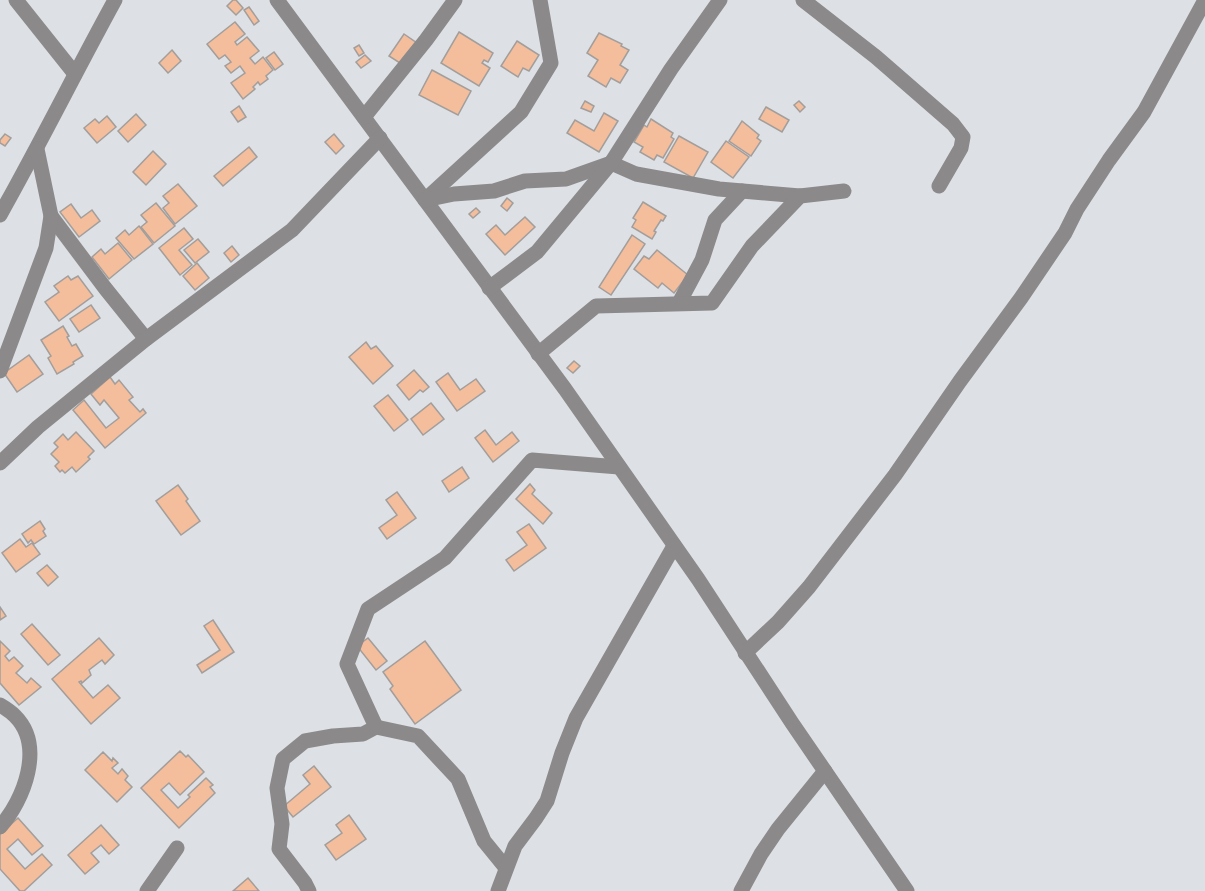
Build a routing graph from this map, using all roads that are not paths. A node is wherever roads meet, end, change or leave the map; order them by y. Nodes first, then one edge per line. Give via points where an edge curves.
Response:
1 (16, 0) edge
2 (115, 0) edge
3 (277, 0) edge
4 (455, 0) edge
5 (540, 0) edge
6 (720, 0) edge
7 (803, 0) edge
8 (1205, 0) edge
9 (75, 74) junction
10 (364, 117) junction
11 (380, 138) junction
12 (37, 149) junction
13 (611, 163) junction
14 (939, 186) dead end
15 (742, 191) junction
16 (844, 191) dead end
17 (801, 196) junction
18 (425, 200) junction
19 (0, 214) edge
20 (51, 216) junction
21 (489, 288) junction
22 (679, 303) junction
23 (146, 339) junction
24 (538, 354) junction
25 (0, 371) edge
26 (0, 463) edge
27 (618, 467) junction
28 (674, 546) junction
29 (745, 652) junction
30 (0, 705) edge
31 (376, 727) junction
32 (825, 771) junction
33 (0, 827) edge
34 (177, 848) dead end
35 (506, 868) junction
36 (147, 891) edge
37 (309, 891) edge
38 (498, 891) edge
39 (741, 891) edge
40 (908, 891) edge

1 - 9 street
2 - 9 street
3 - 10 street
4 - 10 street
5 - 18 street via 551,63 521,112
6 - 13 street
7 - 14 street via 876,57 963,137 961,148
8 - 29 street via 1144,112 1021,298 896,475 809,587
9 - 12 street
10 - 11 street
11 - 18 street
11 - 23 street via 292,230
12 - 19 street
12 - 20 street
13 - 15 street via 636,174
13 - 18 street via 566,179 525,181 494,191
13 - 21 street via 537,252
15 - 17 street
15 - 22 street via 715,220 702,260
16 - 17 street
17 - 22 street via 752,246 712,303
18 - 21 street
20 - 23 street
20 - 25 street via 46,248
21 - 24 street
22 - 24 street via 596,306
23 - 26 street
24 - 27 street
27 - 28 street
27 - 31 street via 532,460 445,558 368,609 347,664
28 - 29 street
28 - 35 street via 576,718 547,801 515,846
29 - 32 street
30 - 33 street via 16,716 31,754 27,780
31 - 35 street via 417,736 458,779 484,841
31 - 37 street via 363,734 305,741 283,759 277,788 282,824 279,849
32 - 39 street via 778,829
32 - 40 street
34 - 36 street
35 - 38 street

